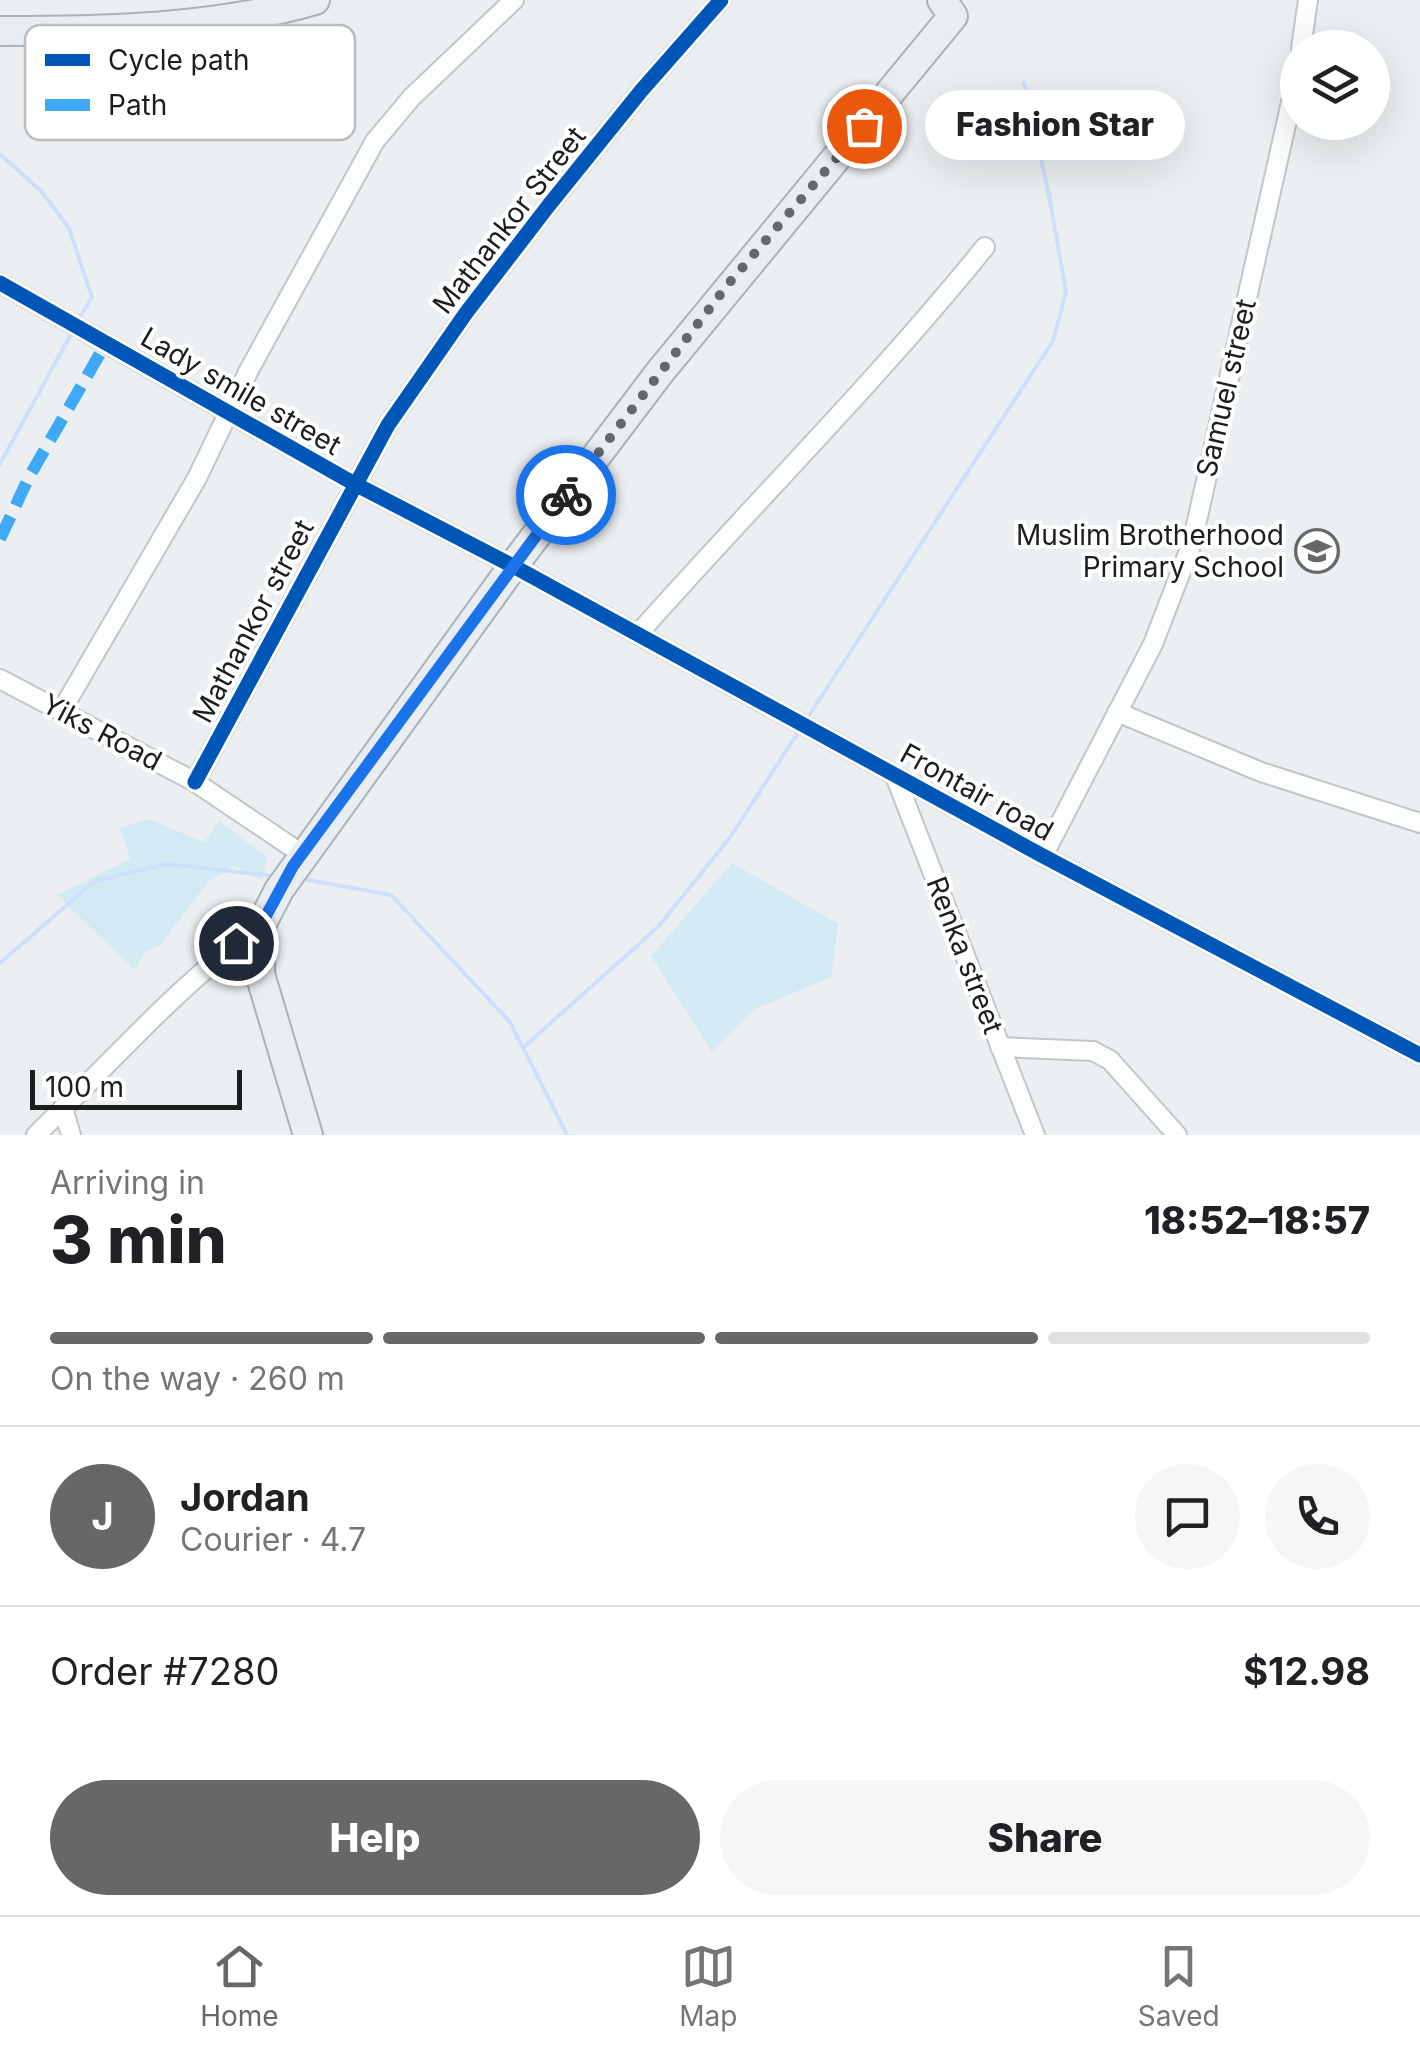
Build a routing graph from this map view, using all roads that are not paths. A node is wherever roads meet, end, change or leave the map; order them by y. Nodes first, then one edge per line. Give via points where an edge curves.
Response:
1 (316, 0) edge
2 (514, 0) edge
3 (721, 0) edge
4 (1308, 0) edge
5 (952, 5) edge
6 (170, 25) edge
7 (1304, 30) edge
8 (1283, 140) edge
9 (985, 247) dead end
10 (0, 283) edge
11 (228, 412) junction
12 (354, 483) junction
13 (513, 566) junction
14 (638, 634) junction
15 (0, 679) edge
16 (62, 710) junction
17 (1117, 712) junction
18 (895, 776) junction
19 (196, 782) junction
20 (1420, 823) edge
21 (1043, 856) junction
22 (291, 870) junction
23 (261, 925) junction
24 (1000, 1047) junction
25 (1420, 1055) edge
26 (63, 1108) junction
27 (36, 1135) edge
28 (71, 1135) edge
29 (308, 1135) edge
30 (1034, 1135) edge
31 (1177, 1135) edge

1 - 6 main road
2 - 11 street via 375,141
3 - 12 street, Mathankor Street via 478,298
4 - 7 street
5 - 13 main road via 864,126 730,282
8 - 17 street, Samuel street via 1192,543 1153,644
9 - 14 street via 921,326
10 - 11 street, Lady smile street
11 - 12 street, Lady smile street
11 - 16 street via 198,478
12 - 13 street, Lady smile street
12 - 19 street, Mathankor street
13 - 14 street, Frontair road
13 - 22 main road
14 - 18 street, Frontair road
15 - 16 street, Yiks Road
16 - 19 street, Yiks Road
17 - 20 street via 1262,772
17 - 21 street, Samuel street
18 - 21 street, Frontair road
18 - 24 street, Renka street
19 - 22 street, Yiks Road
21 - 25 street, Frontair road
22 - 23 main road
23 - 26 street via 180,989
23 - 29 main road via 260,974
24 - 30 street, Renka street
24 - 31 street via 1094,1051 1110,1060
26 - 27 street
26 - 28 street

